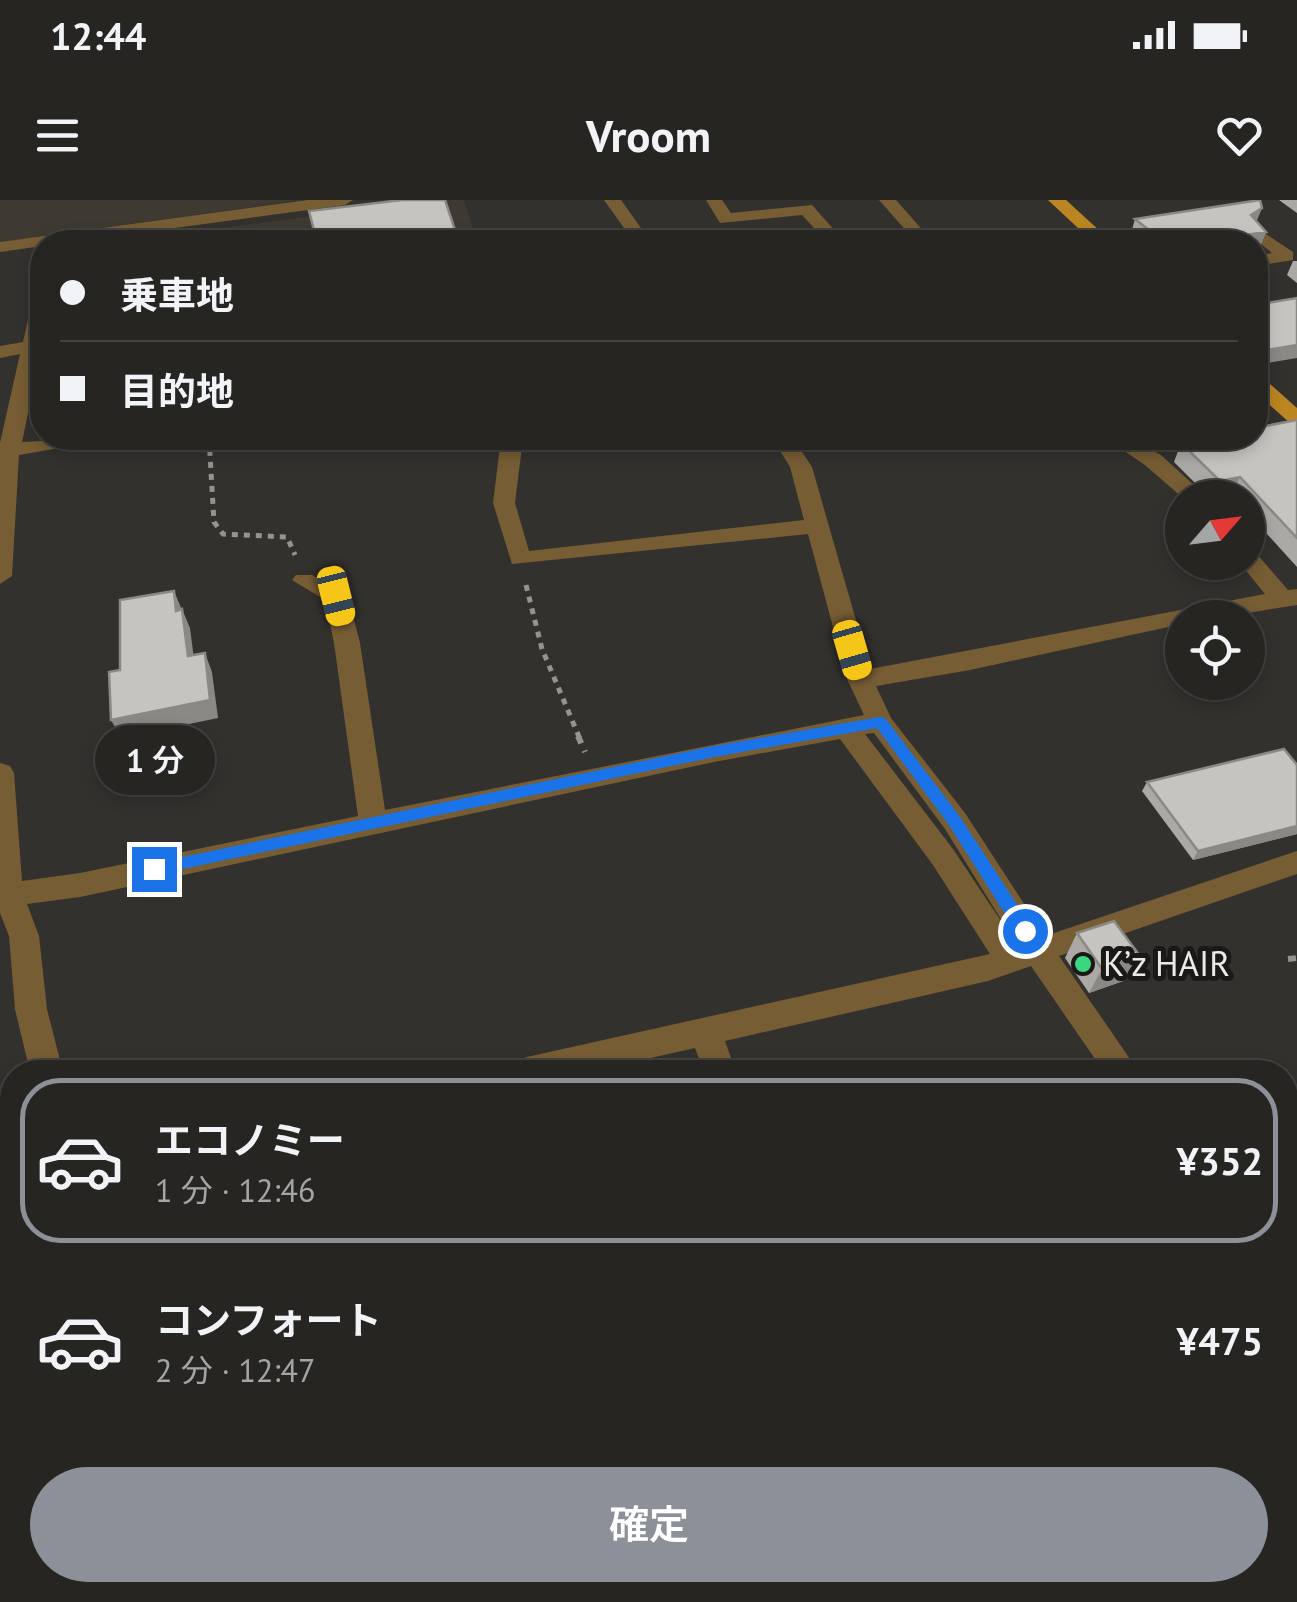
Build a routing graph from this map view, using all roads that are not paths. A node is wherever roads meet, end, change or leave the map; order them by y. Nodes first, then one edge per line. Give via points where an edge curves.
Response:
1 (345, 200) edge
2 (612, 200) edge
3 (714, 200) edge
4 (887, 200) edge
5 (1056, 200) edge
6 (133, 230) edge
7 (635, 230) edge
8 (825, 230) edge
9 (914, 230) edge
10 (1090, 230) edge
11 (1268, 242) edge
12 (30, 244) edge
13 (0, 247) edge
14 (1268, 258) edge
15 (30, 346) edge
16 (0, 352) edge
17 (30, 355) edge
18 (1268, 393) edge
19 (1297, 420) edge
20 (47, 450) edge
21 (511, 450) edge
22 (790, 450) edge
23 (1136, 450) edge
24 (5, 464) edge
25 (1176, 480) edge
26 (818, 526) junction
27 (1265, 574) edge
28 (0, 576) edge
29 (304, 580) road end
30 (1290, 598) edge
31 (860, 679) junction
32 (880, 722) junction
33 (846, 728) junction
34 (0, 773) edge
35 (373, 824) junction
36 (1297, 862) edge
37 (4, 895) edge
38 (1024, 955) junction
39 (705, 1031) junction
40 (43, 1060) edge
41 (581, 1060) edge
42 (716, 1060) edge
43 (1113, 1060) edge

1 - 6 street
2 - 7 street
3 - 8 street via 726,219 806,209
4 - 9 street
5 - 10 main road
11 - 14 street via 1286,256
12 - 13 street
15 - 16 street
17 - 24 street
18 - 19 main road
20 - 24 street
21 - 26 street via 504,503 520,560
22 - 26 street
23 - 25 street
24 - 28 street
26 - 31 street
27 - 30 street
29 - 35 street via 336,596
30 - 31 street
31 - 32 street
32 - 33 street
32 - 38 street via 955,821
33 - 35 street
33 - 38 street
34 - 37 street
35 - 37 street
36 - 38 street
37 - 40 street via 24,936
38 - 39 street
38 - 43 street
39 - 41 street
39 - 42 street

